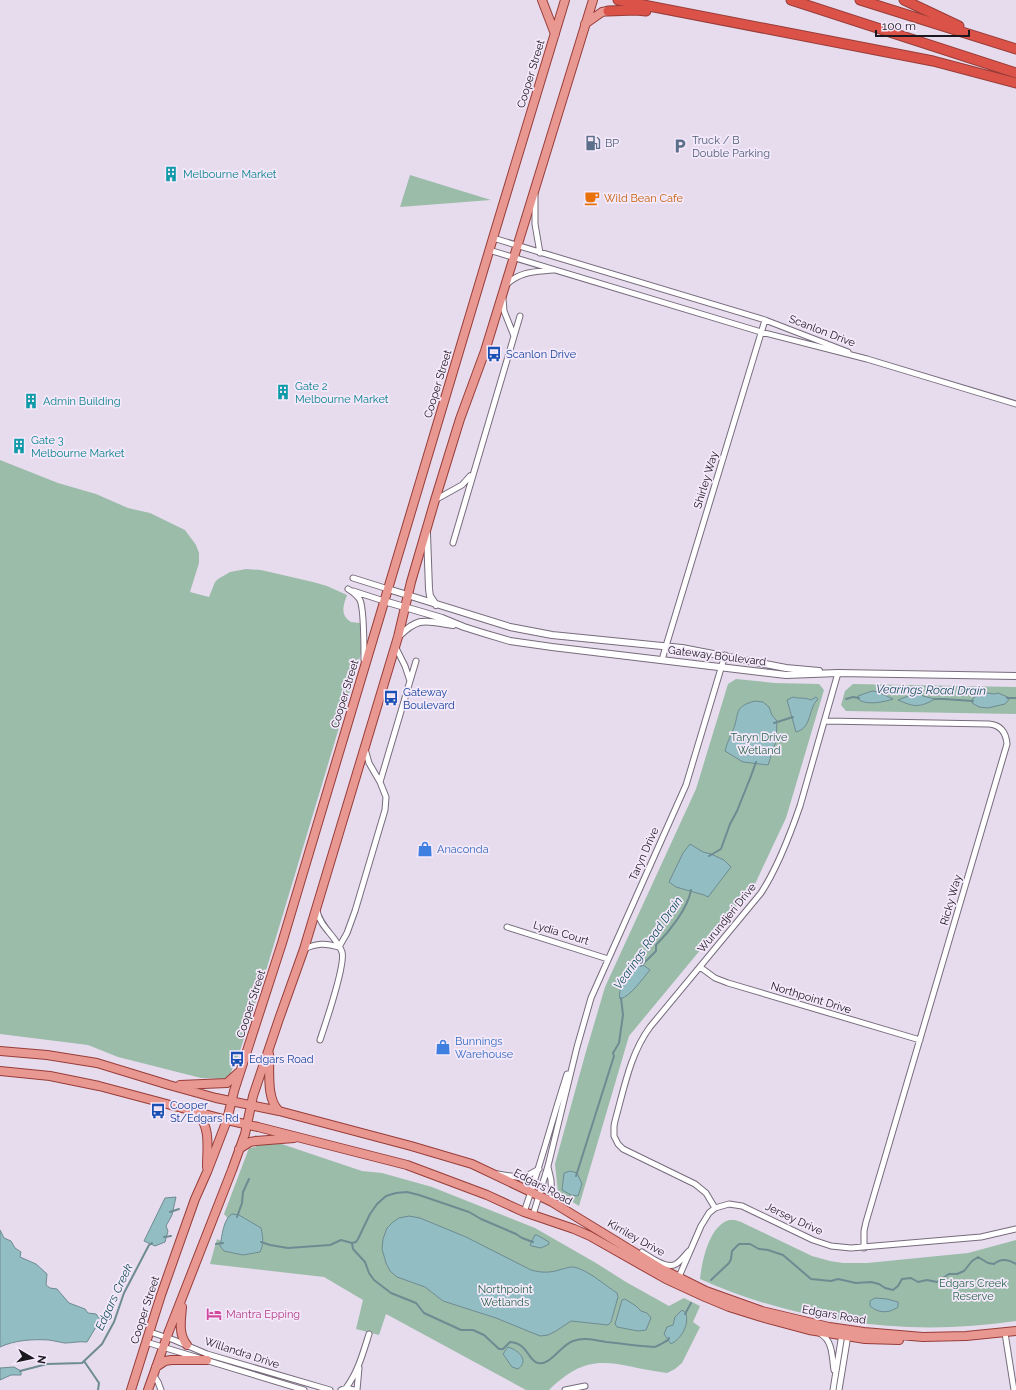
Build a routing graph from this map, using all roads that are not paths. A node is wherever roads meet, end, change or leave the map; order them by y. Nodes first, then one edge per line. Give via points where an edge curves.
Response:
1 (542, 0) edge
2 (565, 0) edge
3 (593, 0) edge
4 (618, 0) edge
5 (791, 0) edge
6 (860, 0) edge
7 (904, 0) edge
8 (608, 11) joint
9 (709, 18) junction
10 (585, 24) junction
11 (555, 34) junction
12 (991, 41) junction
13 (1016, 49) edge
14 (1016, 73) edge
15 (1016, 83) edge
16 (536, 188) junction
17 (492, 238) junction
18 (518, 246) junction
19 (489, 250) junction
20 (540, 253) junction
21 (514, 257) junction
22 (556, 270) junction
23 (506, 285) junction
24 (503, 296) junction
25 (520, 316) dead end
26 (764, 320) junction
27 (761, 332) junction
28 (514, 336) junction
29 (867, 359) junction
30 (1016, 404) edge
31 (473, 472) junction
32 (435, 500) junction
33 (427, 527) junction
34 (453, 543) dead end
35 (353, 578) dead end
36 (388, 589) junction
37 (407, 596) junction
38 (384, 601) junction
39 (436, 605) junction
40 (406, 608) junction
41 (464, 627) junction
42 (552, 635) junction
43 (396, 641) junction
44 (666, 646) junction
45 (552, 647) junction
46 (725, 655) junction
47 (662, 660) junction
48 (416, 661) dead end
49 (722, 667) junction
50 (364, 670) junction
51 (838, 673) junction
52 (1016, 676) edge
53 (410, 681) junction
54 (825, 721) junction
55 (364, 746) junction
56 (380, 782) junction
57 (316, 909) junction
58 (507, 927) dead end
59 (339, 947) junction
60 (304, 948) junction
61 (608, 959) junction
62 (700, 967) junction
63 (320, 1040) dead end
64 (920, 1040) junction
65 (577, 1047) junction
66 (269, 1049) junction
67 (0, 1051) edge
68 (240, 1071) junction
69 (0, 1072) edge
70 (169, 1085) junction
71 (231, 1101) junction
72 (252, 1104) junction
73 (279, 1111) junction
74 (198, 1113) junction
75 (227, 1120) junction
76 (247, 1125) junction
77 (298, 1138) junction
78 (239, 1149) junction
79 (548, 1166) junction
80 (539, 1169) junction
81 (207, 1172) junction
82 (491, 1172) junction
83 (531, 1192) junction
84 (539, 1195) junction
85 (552, 1202) junction
86 (715, 1208) junction
87 (524, 1212) junction
88 (533, 1215) junction
89 (591, 1226) junction
90 (1016, 1229) edge
91 (864, 1248) junction
92 (689, 1250) junction
93 (676, 1280) junction
94 (183, 1296) junction
95 (1016, 1331) edge
96 (150, 1332) junction
97 (818, 1332) junction
98 (1005, 1332) junction
99 (845, 1333) junction
100 (368, 1334) dead end
101 (167, 1337) junction
102 (146, 1342) junction
103 (187, 1345) junction
104 (164, 1347) junction
105 (207, 1360) junction
106 (359, 1365) junction
107 (154, 1371) junction
108 (835, 1375) junction
109 (585, 1386) dead end
110 (343, 1389) edge
111 (131, 1390) edge
112 (148, 1390) edge
113 (161, 1390) edge
114 (304, 1390) edge
115 (330, 1390) edge
116 (356, 1390) edge
117 (565, 1390) edge
118 (833, 1390) edge
119 (840, 1390) edge
120 (1014, 1390) edge

1 - 11 main road
2 - 11 main road, Cooper Street
3 - 10 main road
4 - 9 highway
5 - 14 highway
6 - 12 highway
7 - 12 highway
8 - 9 highway via 636,10
8 - 10 main road via 602,12
9 - 15 highway via 933,62
10 - 16 main road
11 - 17 main road, Cooper Street
12 - 13 highway
16 - 18 main road
16 - 20 street via 535,224
17 - 18 street, Scanlon Drive
17 - 19 main road, Cooper Street
18 - 20 street, Scanlon Drive
18 - 21 main road
19 - 21 street, Scanlon Drive
19 - 36 main road, Cooper Street
20 - 26 street, Scanlon Drive
21 - 22 street, Scanlon Drive
21 - 23 main road
22 - 23 street, Scanlon Drive via 522,274
22 - 27 street, Scanlon Drive
23 - 24 main road
24 - 28 street via 504,311
24 - 32 main road
25 - 28 street
26 - 27 street, Shirley Way
26 - 29 street, Scanlon Drive
27 - 29 street, Scanlon Drive
27 - 44 street, Shirley Way
28 - 31 street
29 - 30 street, Scanlon Drive
31 - 32 street via 462,485
31 - 34 street
32 - 33 main road
33 - 37 main road
33 - 39 street via 428,589
35 - 36 street
36 - 37 street, Gateway Boulevard
36 - 38 main road, Cooper Street
37 - 39 street, Gateway Boulevard
37 - 40 main road
38 - 40 street, Gateway Boulevard
38 - 50 main road, Cooper Street
38 - 50 street via 348,589 357,595 361,602
39 - 42 street, Gateway Boulevard via 510,627
40 - 41 street, Gateway Boulevard
40 - 43 main road
41 - 43 street via 432,621 419,622 411,624
41 - 45 street, Gateway Boulevard via 510,641
42 - 44 street, Gateway Boulevard
42 - 45 street
43 - 53 street
43 - 55 main road
44 - 46 street, Gateway Boulevard
44 - 47 street, Shirley Way
45 - 47 street, Gateway Boulevard
46 - 49 street, Taryn Drive
46 - 51 street, Gateway Boulevard via 786,668
47 - 49 street, Gateway Boulevard
48 - 53 street
49 - 51 street, Gateway Boulevard via 786,675
49 - 61 street, Taryn Drive via 686,785
50 - 68 main road, Cooper Street via 282,943
51 - 52 street, Gateway Boulevard
51 - 54 street, Wurundjeri Drive
53 - 56 street
54 - 62 street, Wurundjeri Drive via 798,812 770,877 761,893
54 - 64 street, Ricky Way via 989,724 1002,729 1007,738 1006,749
55 - 56 street via 369,763
55 - 57 main road
56 - 59 street via 386,797 385,810 355,911
57 - 59 street via 322,925 334,937
57 - 60 main road
58 - 61 street, Lydia Court
59 - 60 street via 320,944
59 - 63 street via 343,963
60 - 66 main road
61 - 65 street, Taryn Drive via 591,998
62 - 64 street, Northpoint Drive via 715,978 728,983
62 - 86 street, Wurundjeri Drive via 641,1039 613,1131 618,1144 628,1153 695,1184 706,1193
64 - 91 street, Ricky Way via 866,1222
65 - 79 street, Taryn Drive
65 - 80 street, Taryn Drive via 554,1113
66 - 72 main road
66 - 73 main road via 271,1098
67 - 70 main road, Edgars Road via 97,1063
68 - 70 main road via 227,1083
68 - 71 main road, Cooper Street
69 - 74 main road, Edgars Road via 73,1080
70 - 71 main road, Edgars Road
71 - 72 main road, Edgars Road
71 - 75 main road, Cooper Street
72 - 73 main road, Edgars Road
72 - 76 main road
73 - 82 main road, Edgars Road via 444,1155
74 - 75 main road, Edgars Road
74 - 81 main road via 206,1129
75 - 76 main road, Edgars Road
75 - 81 main road, Cooper Street
76 - 77 main road, Edgars Road
76 - 78 main road
77 - 78 main road via 250,1142
77 - 87 main road, Edgars Road via 407,1165
78 - 94 main road
79 - 84 street, Taryn Drive
79 - 85 street via 552,1180
80 - 82 street via 523,1178
80 - 83 street, Taryn Drive
81 - 96 main road, Cooper Street via 195,1199
82 - 83 main road, Edgars Road
83 - 84 main road, Edgars Road
83 - 87 street, Taryn Drive
84 - 85 main road, Edgars Road
84 - 88 street, Taryn Drive
85 - 89 main road, Edgars Road
86 - 91 street, Jersey Drive via 735,1204 822,1244
86 - 92 street, Kirriley Drive via 704,1219
87 - 88 main road, Edgars Road
88 - 93 main road, Edgars Road via 590,1236
89 - 92 street, Kirriley Drive via 613,1235 667,1265 676,1265
89 - 93 main road, Edgars Road
90 - 91 street, Jersey Drive via 980,1237
92 - 93 street, Kirriley Drive
93 - 97 main road, Edgars Road via 705,1297 761,1317
93 - 99 main road, Edgars Road via 762,1311
94 - 101 main road
94 - 103 main road via 181,1334
95 - 98 main road, Edgars Road
96 - 101 street, Willandra Drive
96 - 102 main road, Cooper Street
97 - 99 main road, Edgars Road
97 - 108 street via 825,1336 830,1345
98 - 99 main road, Edgars Road via 923,1337
98 - 120 street
99 - 108 street
99 - 119 street
100 - 106 street
101 - 103 street, Willandra Drive
101 - 104 main road
102 - 104 street, Willandra Drive
102 - 111 main road, Cooper Street
103 - 115 street, Willandra Drive via 208,1354
104 - 105 street, Willandra Drive
104 - 107 main road
105 - 107 main road via 165,1361
105 - 114 street, Willandra Drive
106 - 110 street via 351,1381
106 - 116 street
107 - 112 main road
107 - 113 street
108 - 118 street
109 - 117 street
110 - 116 street

